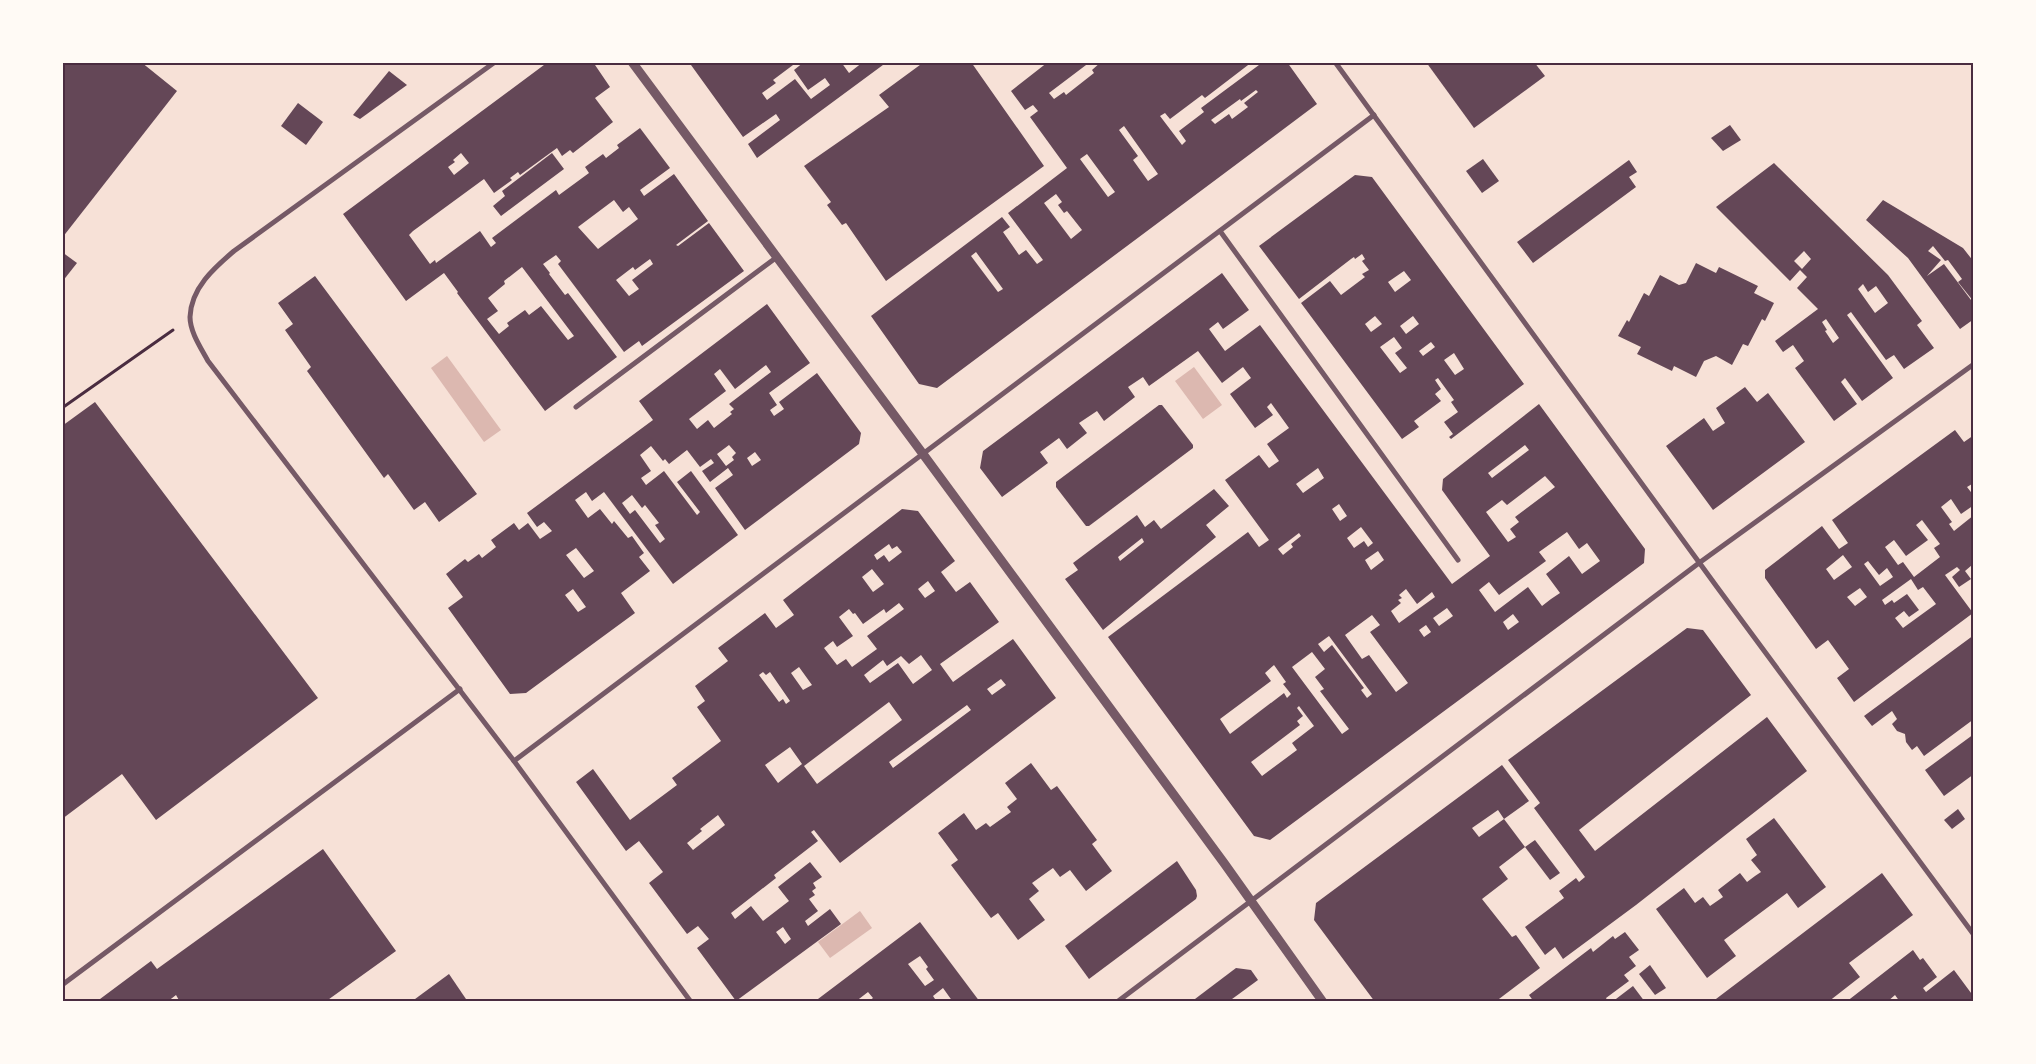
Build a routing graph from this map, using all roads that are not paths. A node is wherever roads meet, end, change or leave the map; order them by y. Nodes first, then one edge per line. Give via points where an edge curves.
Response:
1 (495, 62) edge
2 (632, 62) edge
3 (1335, 62) edge
4 (1374, 115) junction
5 (1220, 231) junction
6 (777, 257) junction
7 (1974, 364) edge
8 (576, 406) dead end
9 (923, 454) junction
10 (1458, 560) dead end
11 (1699, 563) junction
12 (460, 689) junction
13 (514, 761) junction
14 (1251, 902) junction
15 (1974, 935) edge
16 (62, 985) edge
17 (691, 1002) edge
18 (1117, 1002) edge
19 (1324, 1002) edge

1 - 12 street via 234,251 212,270 196,294 190,318 208,361
2 - 6 street
3 - 4 street
4 - 5 street
4 - 11 street
5 - 9 street
5 - 10 street
6 - 8 street
6 - 9 street
7 - 11 street
9 - 13 street
9 - 14 street
11 - 14 street
11 - 15 street
12 - 13 street
12 - 16 street
13 - 17 street
14 - 18 street
14 - 19 street

